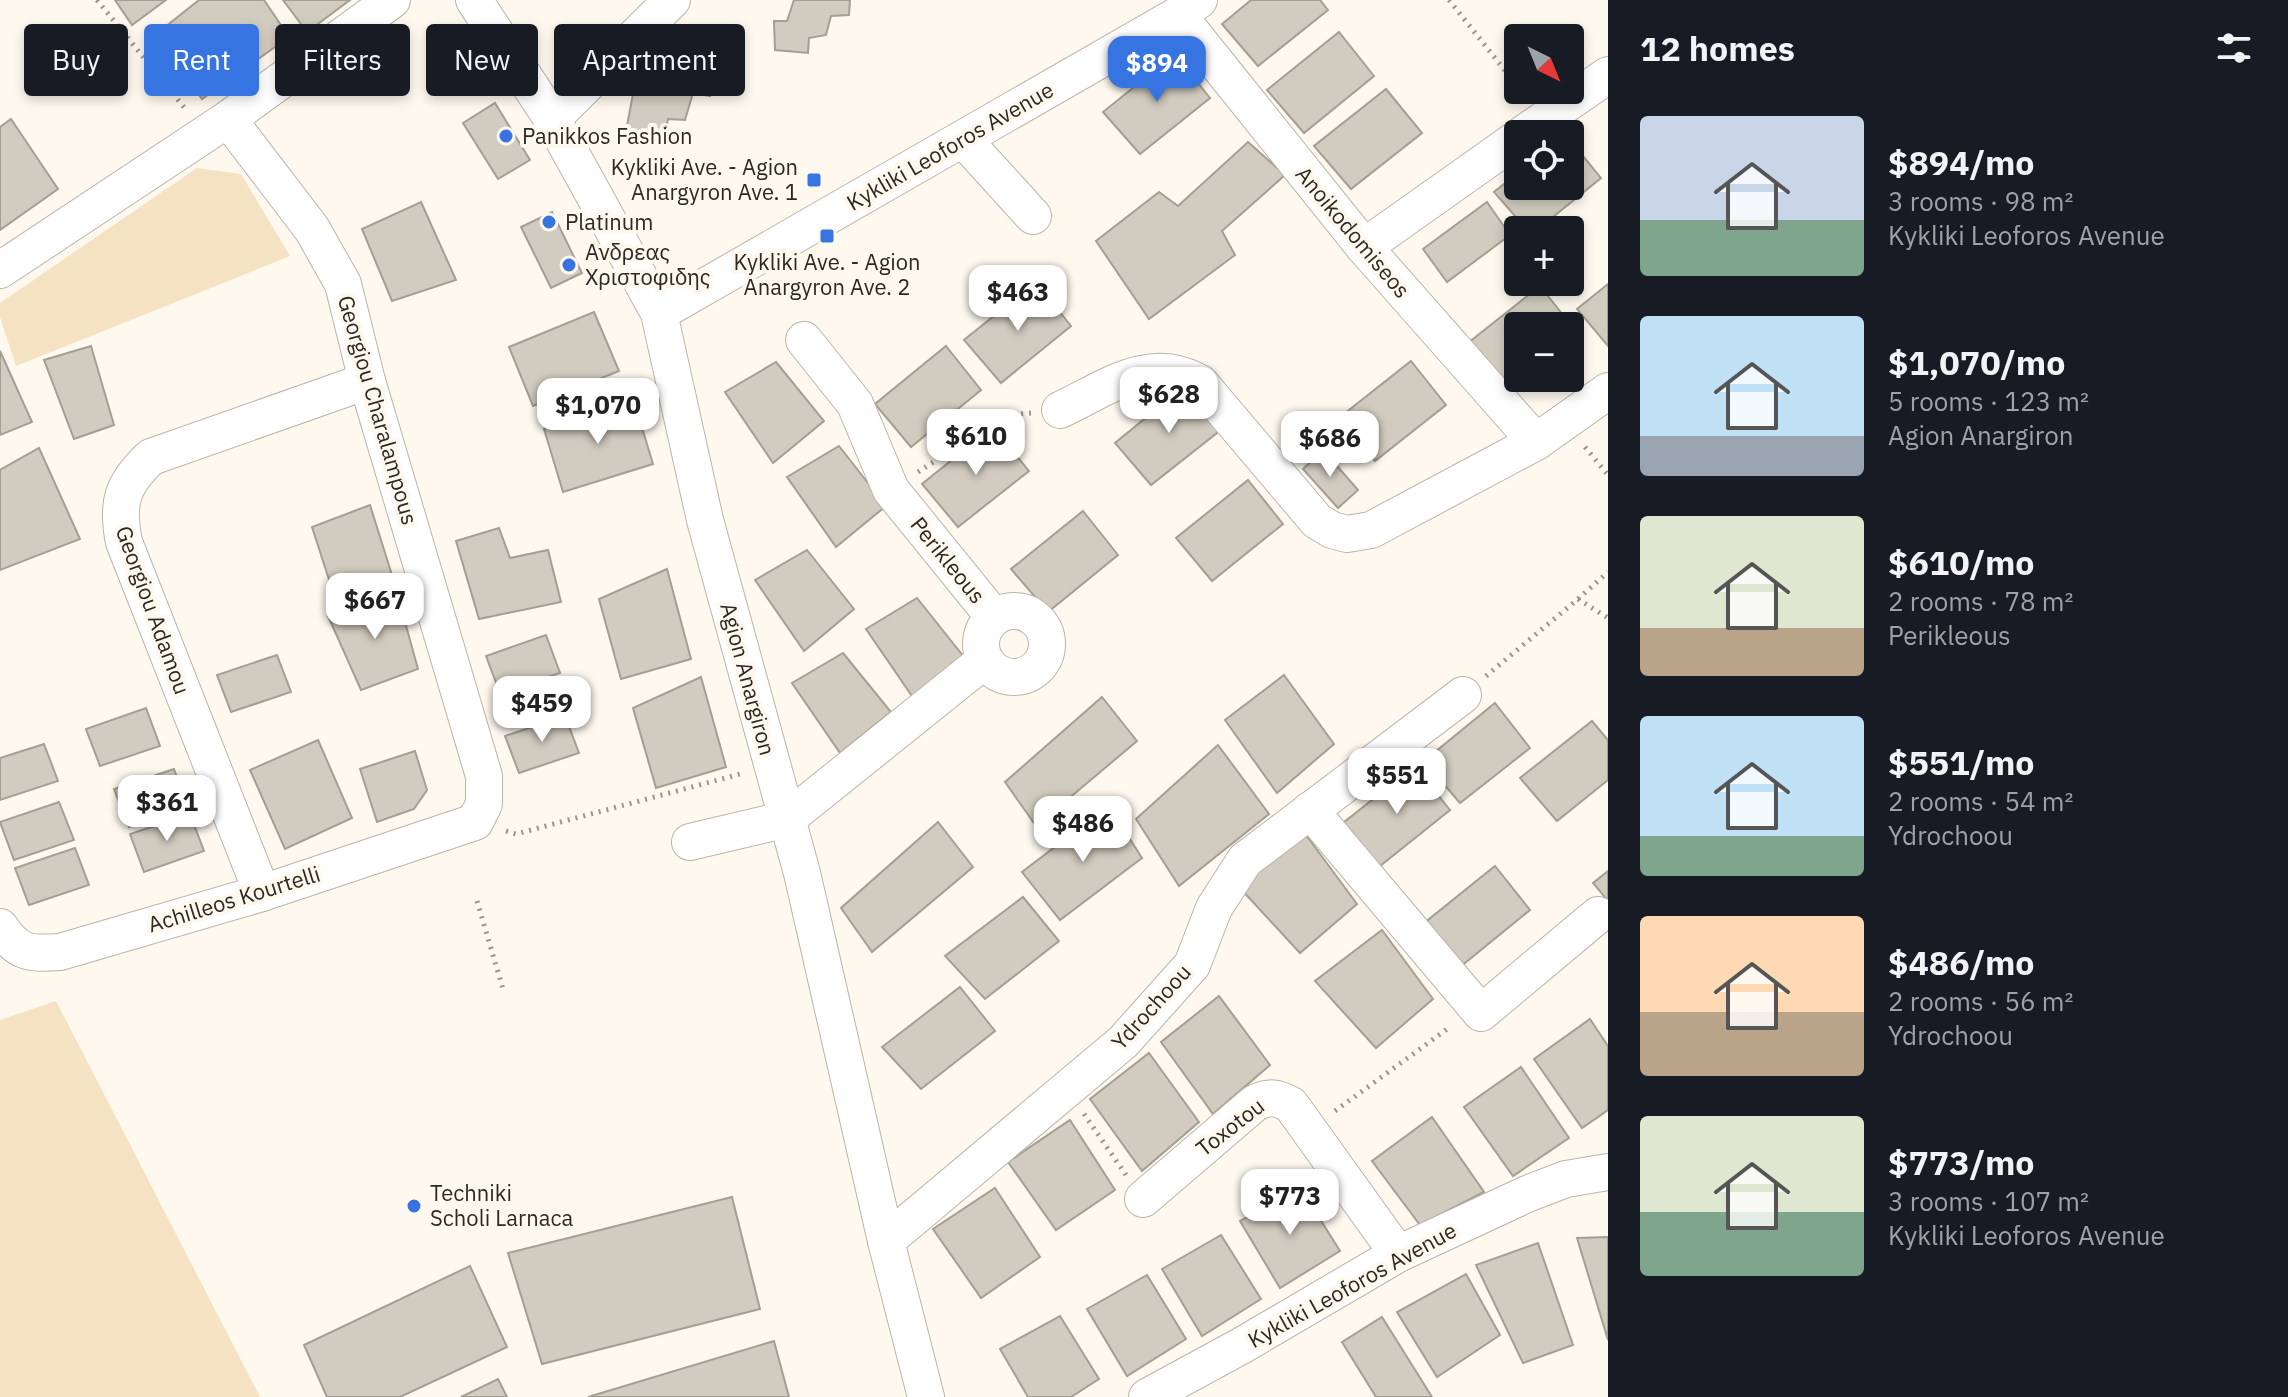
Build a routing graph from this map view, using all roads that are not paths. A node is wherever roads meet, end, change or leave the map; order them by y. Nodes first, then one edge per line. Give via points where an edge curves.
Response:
1 (392, 0) edge
2 (474, 0) edge
3 (672, 0) edge
4 (1188, 8) edge
5 (1608, 75) edge
6 (552, 119) junction
7 (1543, 120) edge
8 (216, 126) junction
9 (963, 139) junction
10 (1504, 148) edge
11 (1033, 216) dead end
12 (1364, 247) junction
13 (0, 270) edge
14 (659, 313) junction
15 (804, 340) dead end
16 (367, 381) junction
17 (1608, 391) edge
18 (1060, 410) road end
19 (1536, 442) junction
20 (994, 617) junction
21 (985, 660) junction
22 (1463, 695) road end
23 (1310, 810) junction
24 (787, 819) junction
25 (475, 822) joint
26 (690, 842) dead end
27 (262, 893) junction
28 (1598, 915) dead end
29 (0, 927) edge
30 (1608, 1172) edge
31 (1143, 1199) road end
32 (886, 1241) junction
33 (1398, 1254) junction
34 (926, 1397) edge
35 (1147, 1397) edge

1 - 8 street
2 - 6 street, Agion Anargiron
3 - 6 street
4 - 9 street, Kykliki Leoforos Avenue
4 - 12 street, Anoikodomiseos
5 - 7 street
6 - 14 street, Agion Anargiron
8 - 13 street
8 - 16 street, Georgiou Charalampous via 312,229 343,284
9 - 11 street
9 - 14 street, Kykliki Leoforos Avenue
10 - 12 street
12 - 19 street, Anoikodomiseos
14 - 24 street, Agion Anargiron via 705,520
15 - 20 street, Perikleous via 855,404 891,490
16 - 25 street, Georgiou Charalampous via 484,776 484,804
16 - 27 street, Georgiou Adamou via 151,457 134,473 118,517
17 - 19 street
18 - 19 street via 1143,371 1183,373 1200,383 1317,521 1347,534 1397,518
20 - 21 street via 982,638
20 - 21 street via 1012,610 1032,616 1045,631 1047,651 1035,670 1013,677
21 - 24 street
22 - 23 street, Ydrochoou
23 - 28 street via 1481,1013
23 - 32 street, Ydrochoou via 1245,860 1214,908 1192,965 1123,1042
24 - 26 street
24 - 32 street, Agion Anargiron
25 - 27 street, Achilleos Kourtelli
27 - 29 street, Achilleos Kourtelli via 60,952 34,954 15,946
30 - 33 street, Kykliki Leoforos Avenue via 1566,1179 1527,1194
31 - 33 street, Toxotou via 1255,1103 1278,1098 1291,1105
32 - 34 street, Agion Anargiron
33 - 35 street, Kykliki Leoforos Avenue

